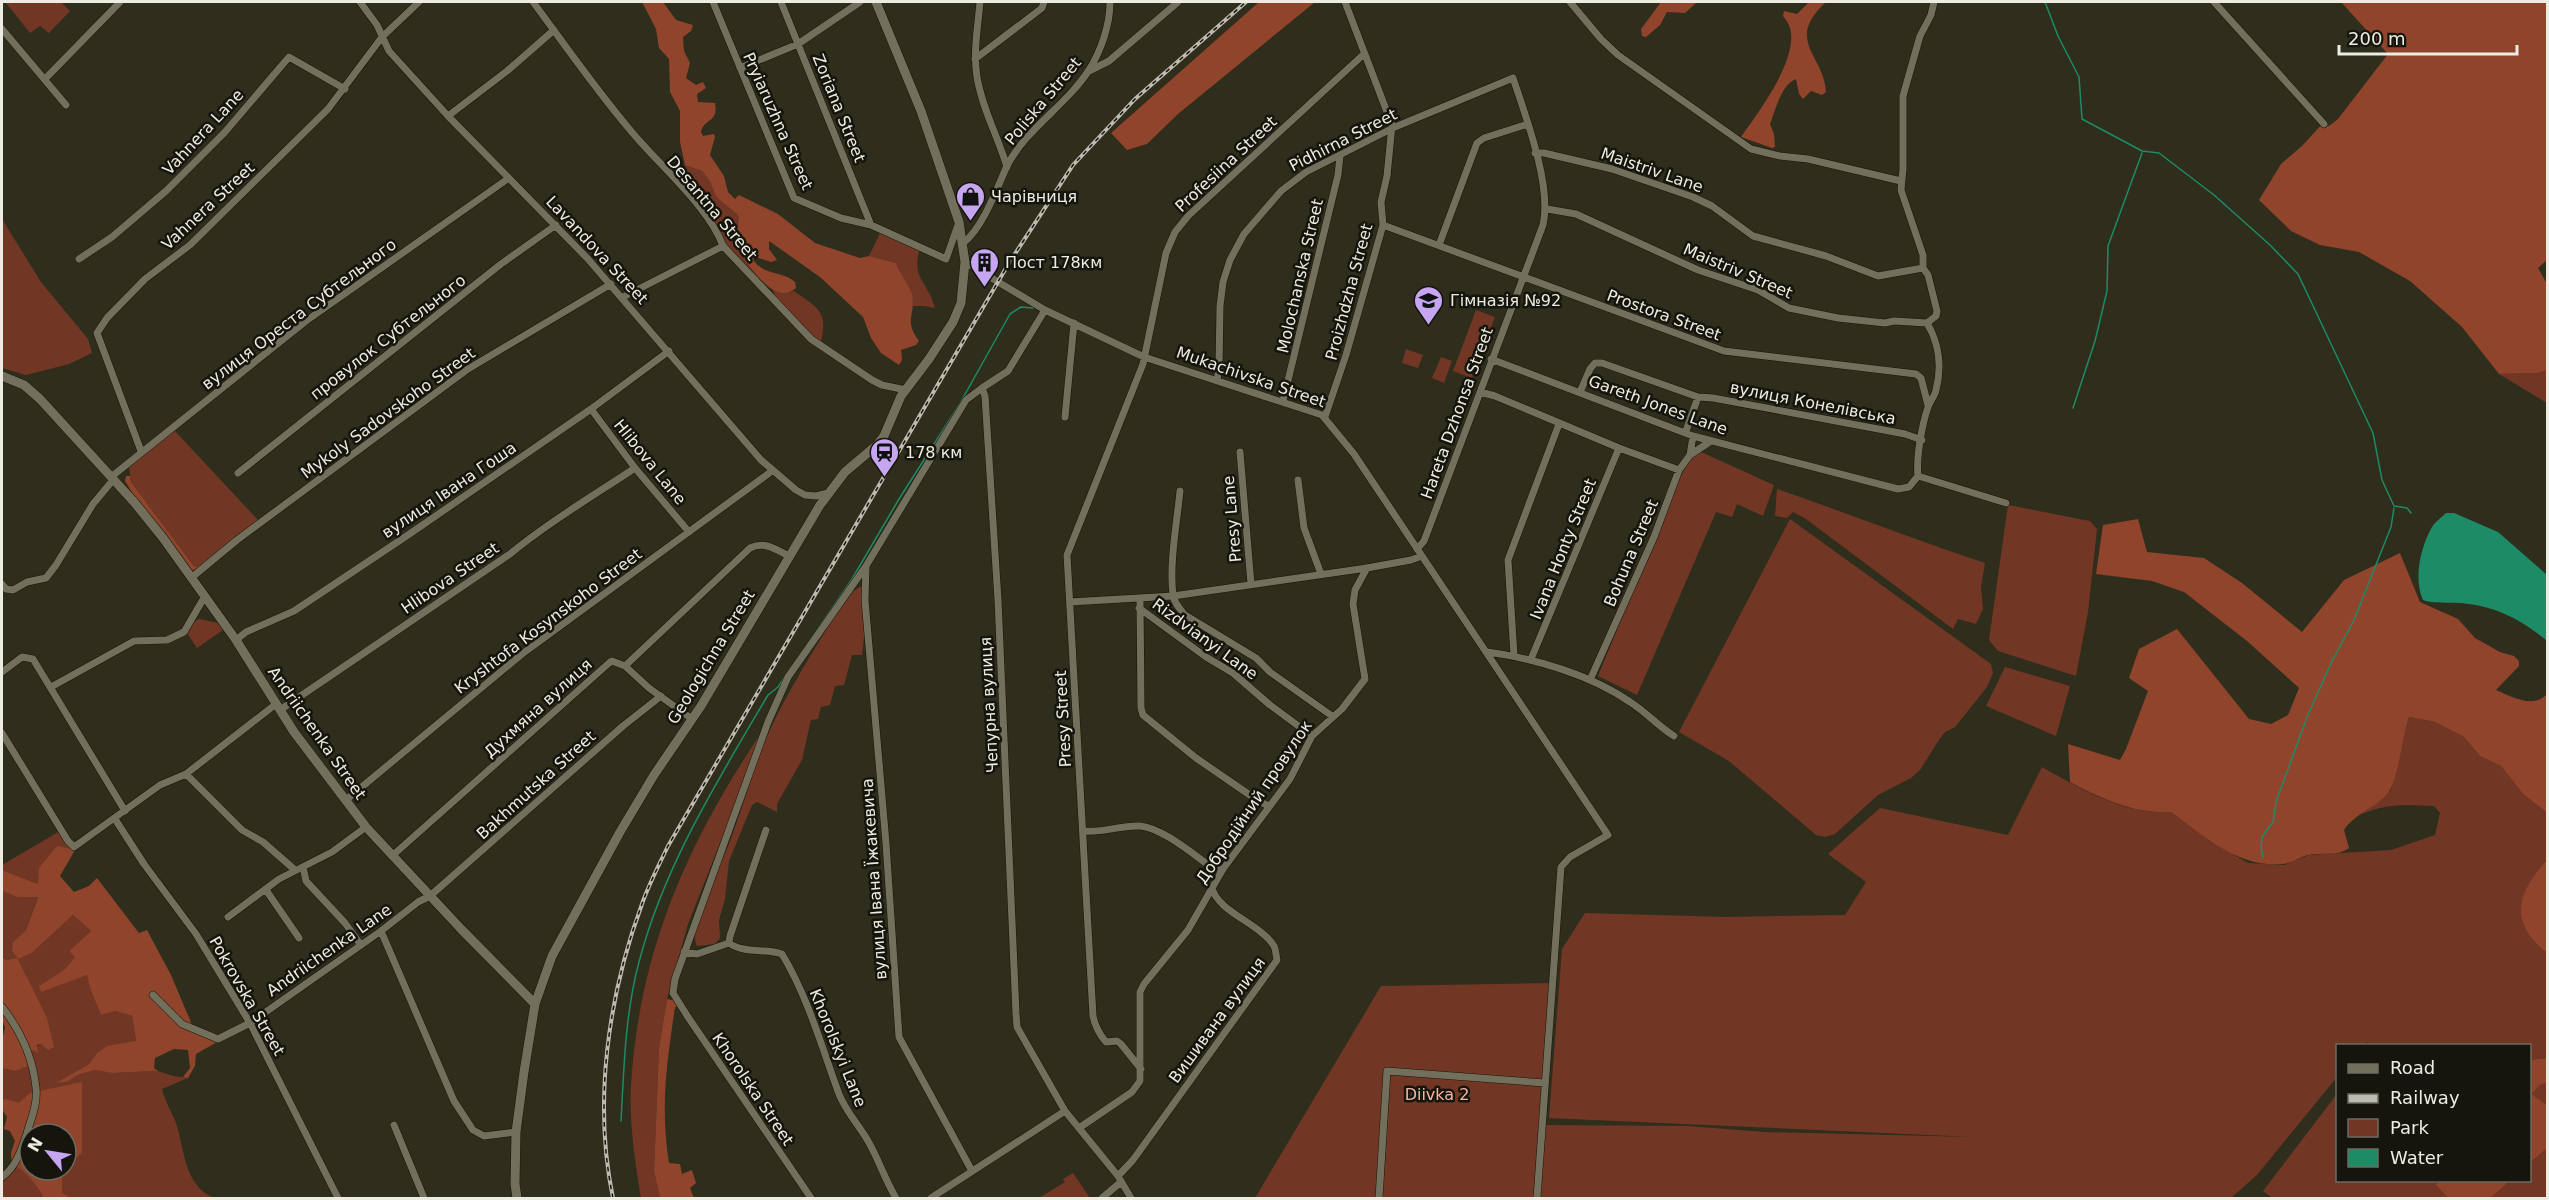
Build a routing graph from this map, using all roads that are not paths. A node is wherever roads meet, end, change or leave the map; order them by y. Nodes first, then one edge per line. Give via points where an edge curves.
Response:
1 (120, 2) edge
2 (360, 2) edge
3 (419, 2) edge
4 (533, 2) edge
5 (712, 2) edge
6 (781, 2) edge
7 (860, 2) edge
8 (876, 2) edge
9 (980, 2) edge
10 (1044, 2) edge
11 (1110, 2) edge
12 (1178, 2) edge
13 (1345, 2) edge
14 (1570, 2) edge
15 (1934, 2) edge
16 (2214, 2) edge
17 (2, 29) edge
18 (554, 30) junction
19 (382, 37) junction
20 (798, 44) junction
21 (1364, 54) junction
22 (975, 59) junction
23 (740, 68) junction
24 (1089, 71) junction
25 (45, 79) junction
26 (345, 89) junction
27 (66, 105) dead end
28 (448, 116) junction
29 (1528, 124) junction
30 (2324, 124) dead end
31 (1392, 130) junction
32 (1535, 153) junction
33 (1340, 156) junction
34 (1007, 167) junction
35 (509, 178) junction
36 (1900, 181) junction
37 (1547, 209) junction
38 (959, 222) junction
39 (556, 225) junction
40 (871, 225) junction
41 (1383, 225) junction
42 (963, 243) junction
43 (1439, 245) junction
44 (723, 246) junction
45 (79, 259) dead end
46 (965, 262) junction
47 (1923, 268) junction
48 (1523, 279) junction
49 (611, 284) junction
50 (623, 297) junction
51 (1045, 310) junction
52 (1927, 322) junction
53 (1074, 323) junction
54 (669, 351) junction
55 (1144, 357) junction
56 (1491, 359) junction
57 (2, 376) edge
58 (1217, 380) junction
59 (982, 388) junction
60 (906, 390) junction
61 (1480, 392) junction
62 (1580, 392) junction
63 (1698, 398) junction
64 (1283, 401) junction
65 (1928, 405) junction
66 (591, 409) junction
67 (1065, 417) dead end
68 (1325, 417) junction
69 (1559, 424) junction
70 (1690, 434) junction
71 (1922, 440) junction
72 (1711, 441) junction
73 (1619, 448) junction
74 (141, 451) junction
75 (1240, 452) dead end
76 (1689, 455) junction
77 (635, 468) junction
78 (1679, 470) junction
79 (772, 471) junction
80 (238, 473) dead end
81 (1918, 476) junction
82 (112, 478) junction
83 (1298, 480) dead end
84 (1180, 491) dead end
85 (828, 493) junction
86 (2006, 503) dead end
87 (689, 532) junction
88 (1419, 552) junction
89 (789, 556) junction
90 (866, 566) junction
91 (1367, 568) junction
92 (1321, 574) junction
93 (191, 578) junction
94 (2, 584) edge
95 (1251, 584) junction
96 (205, 596) junction
97 (1173, 597) junction
98 (1070, 602) junction
99 (1139, 604) junction
100 (236, 640) junction
101 (1487, 652) junction
102 (1514, 655) junction
103 (1531, 659) junction
104 (625, 666) junction
105 (2, 672) edge
106 (1590, 680) junction
107 (51, 687) junction
108 (661, 696) junction
109 (278, 707) junction
110 (1332, 716) junction
111 (692, 719) junction
112 (2, 733) edge
113 (1312, 736) junction
114 (1674, 736) dead end
115 (186, 774) junction
116 (346, 800) junction
117 (1269, 806) junction
118 (124, 811) junction
119 (115, 819) junction
120 (366, 826) junction
121 (766, 830) dead end
122 (1083, 831) junction
123 (392, 856) junction
124 (303, 867) junction
125 (1222, 869) junction
126 (295, 870) junction
127 (1212, 888) junction
128 (266, 890) junction
129 (430, 896) junction
130 (228, 917) dead end
131 (381, 931) junction
132 (299, 938) dead end
133 (729, 943) junction
134 (360, 945) junction
135 (684, 952) junction
136 (153, 995) dead end
137 (535, 1004) junction
138 (2, 1007) edge
139 (250, 1023) junction
140 (1141, 1070) junction
141 (1545, 1083) junction
142 (1065, 1111) junction
143 (394, 1125) dead end
144 (1079, 1128) junction
145 (516, 1132) junction
146 (972, 1171) junction
147 (2, 1177) edge
148 (1119, 1179) junction
149 (338, 1198) edge
150 (424, 1198) edge
151 (518, 1198) edge
152 (812, 1198) edge
153 (896, 1198) edge
154 (931, 1198) edge
155 (1102, 1198) edge
156 (1131, 1198) edge
157 (1379, 1198) edge
158 (1537, 1198) edge

1 - 25 street
2 - 19 street, Lavandova Street
3 - 19 street, Vahnera Street
4 - 18 street, Desantna Street
5 - 23 street, Pryiaruzhna Street
6 - 20 street, Zoriana Street
7 - 20 street
8 - 38 street via 921,111
9 - 22 street
10 - 22 street via 1042,8
11 - 24 street, Poliska Street via 1108,25
12 - 24 street via 1109,61
13 - 21 street, Proizhdzha Street
14 - 36 street via 1618,55 1751,149
15 - 36 street via 1903,96
16 - 30 street
17 - 25 street
18 - 28 street
18 - 44 street, Desantna Street via 612,108 690,197
19 - 26 street, Vahnera Street
19 - 28 street, Lavandova Street via 389,51
20 - 23 street
20 - 40 street, Zoriana Street
21 - 31 street, Proizhdzha Street
21 - 55 street, Profesiina Street via 1175,232 1166,253
22 - 34 street via 980,92
23 - 40 street, Pryiaruzhna Street via 794,198
24 - 34 street, Poliska Street
25 - 27 street
26 - 45 street, Vahnera Lane via 289,57 225,132 166,191
26 - 74 street, Vahnera Street via 190,245 145,279 97,333
28 - 35 street, Lavandova Street
29 - 31 street, Pidhirna Street via 1513,78
29 - 32 street
29 - 43 street via 1478,143
31 - 33 street, Pidhirna Street
31 - 41 street, Proizhdzha Street via 1381,202
32 - 37 street
32 - 47 street, Maistriv Lane via 1612,169 1694,197 1753,236 1826,256 1878,276
33 - 58 street, Pidhirna Street via 1291,182 1236,245 1223,282
33 - 64 street, Molochanska Street
34 - 42 street, Poliska Street via 989,207
35 - 39 street, Lavandova Street
35 - 74 street, вулиця Ореста Субтельного via 306,321
36 - 47 street via 1923,255
37 - 48 street, Hareta Dzhonsa Street
37 - 52 street, Maistriv Street via 1576,214 1698,270 1758,290 1789,308 1886,323
38 - 40 street, Pryiaruzhna Street via 946,259
38 - 42 street
39 - 49 street, Lavandova Street
39 - 80 street, провулок Субтельного via 501,264
41 - 43 street, Prostora Street
41 - 68 street, Proizhdzha Street
42 - 46 street
43 - 48 street, Prostora Street
44 - 50 street
44 - 60 street, Desantna Street via 822,348 882,385
46 - 51 street, Mukachivska Street
46 - 60 street, Geologichna Street via 961,303 953,322
47 - 52 street via 1937,311
48 - 56 street, Hareta Dzhonsa Street
48 - 65 street, Prostora Street via 1724,351 1916,374 1921,378
49 - 50 street, Lavandova Street
49 - 93 street, Mykoly Sadovskoho Street via 468,369
50 - 54 street, Lavandova Street
51 - 53 street, Mukachivska Street
51 - 59 street via 1008,371
52 - 65 street via 1939,356 1936,392
53 - 55 street, Mukachivska Street
53 - 67 street
54 - 66 street, вулиця Івана Гоша
54 - 79 street, Lavandova Street
55 - 58 street, Mukachivska Street
55 - 98 street, Presy Street via 1071,541 1067,555
56 - 61 street, Hareta Dzhonsa Street
56 - 62 street, Gareth Jones Lane
57 - 82 street, Andriichenka Street via 24,385 40,399
58 - 64 street, Mukachivska Street
59 - 90 street via 966,400
59 - 142 street, Чепурна вулиця via 998,600 1017,1028
60 - 85 street, Geologichna Street via 877,445 845,472
61 - 69 street
61 - 88 street, Hareta Dzhonsa Street
62 - 63 street, вулиця Конелівська via 1590,369 1595,363 1602,363
62 - 70 street, Gareth Jones Lane
63 - 70 street
63 - 71 street, вулиця Конелівська
64 - 68 street, Mukachivska Street
65 - 71 street
66 - 77 street, Hlibova Lane
66 - 100 street, вулиця Івана Гоша via 303,605
68 - 88 street, Mukachivska Street
69 - 73 street
69 - 102 street via 1508,560
70 - 72 street, Gareth Jones Lane
70 - 76 street, Bohuna Street
71 - 81 street
72 - 76 street
72 - 81 street, Gareth Jones Lane via 1898,489 1909,487
73 - 78 street
73 - 103 street, Ivana Honty Street
74 - 82 street, вулиця Ореста Субтельного
75 - 95 street, Presy Lane
76 - 78 street, Bohuna Street
77 - 87 street, Hlibova Lane
77 - 109 street, Hlibova Street
78 - 106 street, Bohuna Street via 1654,537
79 - 85 street, Lavandova Street via 806,495
79 - 87 street, Kryshtofa Kosynskoho Street
81 - 86 street
82 - 93 street, Andriichenka Street
82 - 94 street, вулиця Ореста Субтельного via 46,578 38,577 13,590
83 - 92 street via 1304,528
84 - 97 street
85 - 89 street, Geologichna Street
87 - 116 street, Kryshtofa Kosynskoho Street via 522,654
88 - 91 street, Presy Lane via 1411,560
88 - 101 street, Mukachivska Street
89 - 104 street via 765,544 750,548
89 - 111 street, Geologichna Street
90 - 135 street via 788,677
90 - 146 street, вулиця Івана Їжакевича via 865,600 898,1037
91 - 92 street, Presy Lane
91 - 110 street, Добродійний провулок via 1354,590 1353,604 1365,680
92 - 95 street, Presy Lane
93 - 96 street, Andriichenka Street
95 - 97 street, Presy Lane
96 - 100 street, Andriichenka Street
96 - 107 street via 184,632 167,640 135,641
97 - 99 street, Presy Lane
97 - 110 street, Rizdvianyi Lane via 1185,615 1256,658
98 - 99 street, Presy Lane
98 - 122 street, Presy Street
99 - 113 street, Rizdvianyi Lane
99 - 117 street via 1143,715 1196,758
100 - 109 street, Andriichenka Street
101 - 102 street
101 - 141 street, Mukachivska Street via 1608,835 1570,857 1561,867
102 - 103 street
103 - 106 street
104 - 108 street
104 - 123 street, Духмяна вулиця via 612,661 601,669
105 - 107 street via 22,657 29,657
106 - 114 street via 1632,703
107 - 118 street
108 - 111 street
108 - 129 street, Bakhmutska Street
109 - 115 street
109 - 116 street, Andriichenka Street
110 - 113 street, Добродійний провулок
111 - 137 street, Geologichna Street via 586,892 552,956
112 - 119 street via 74,847
113 - 117 street, Добродійний провулок via 1290,778
115 - 118 street via 159,785
115 - 126 street via 242,830 263,842
116 - 120 street, Andriichenka Street
117 - 125 street, Добродійний провулок
118 - 119 street
119 - 139 street, Pokrovska Street via 196,934
120 - 123 street, Andriichenka Street
120 - 124 street via 332,852
121 - 133 street
122 - 125 street via 1143,826 1168,837 1214,869
122 - 140 street, Presy Street via 1095,1027 1106,1042 1121,1044
123 - 129 street, Andriichenka Street
124 - 126 street
124 - 134 street via 306,881
125 - 127 street, Добродійний провулок
126 - 128 street
127 - 140 street, Добродійний провулок via 1188,930 1140,992
127 - 148 street, Вишивана вулиця via 1216,898 1274,946 1277,960
128 - 130 street
128 - 132 street
129 - 131 street, Andriichenka Lane
129 - 137 street, Andriichenka Street
131 - 134 street, Andriichenka Lane
131 - 145 street via 454,1101 473,1130 484,1136
133 - 135 street via 697,954
133 - 153 street, Khorolskyi Lane via 736,948 782,954 796,980 840,1096
134 - 139 street, Andriichenka Lane
135 - 152 street, Khorolska Street via 673,993
136 - 139 street, Andriichenka Lane via 182,1024 218,1039
137 - 145 street
138 - 147 street via 27,1049 36,1089 34,1110 20,1152
139 - 149 street, Pokrovska Street
140 - 144 street, Добродійний провулок via 1140,1081 1132,1092
141 - 157 street via 1387,1071
141 - 158 street
142 - 144 street, Чепурна вулиця
142 - 146 street
143 - 150 street
144 - 148 street, Чепурна вулиця
145 - 151 street
146 - 154 street
148 - 155 street, Вишивана вулиця
148 - 156 street, Чепурна вулиця

